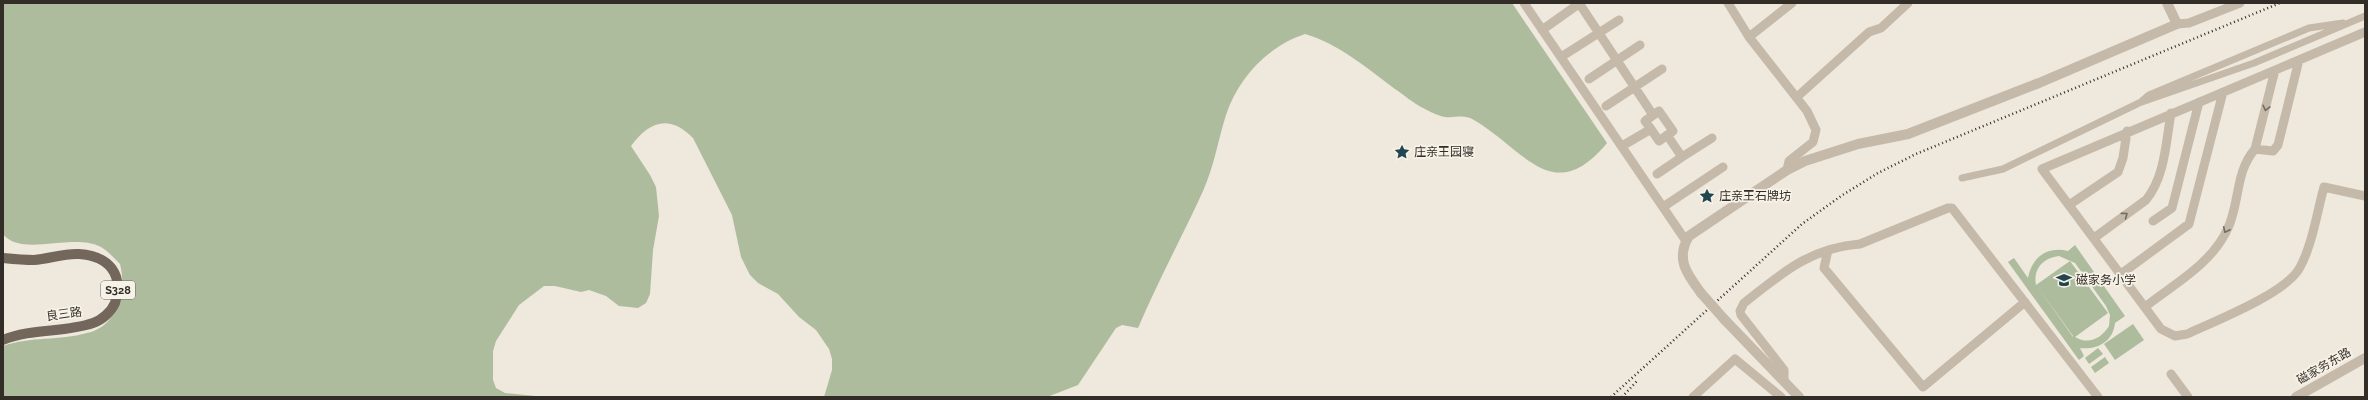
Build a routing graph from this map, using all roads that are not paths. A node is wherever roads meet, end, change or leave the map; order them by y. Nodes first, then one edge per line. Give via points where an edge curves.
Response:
1 (1524, 3) edge
2 (1579, 3) edge
3 (1792, 3) edge
4 (1908, 3) edge
5 (2167, 3) edge
6 (2240, 3) edge
7 (1733, 5) edge
8 (2365, 16) edge
9 (1618, 20) dead end
10 (2352, 22) junction
11 (2177, 24) junction
12 (1542, 30) junction
13 (2365, 32) edge
14 (1599, 33) junction
15 (1749, 37) junction
16 (1640, 45) dead end
17 (1561, 57) junction
18 (1617, 60) junction
19 (2298, 60) junction
20 (1662, 69) dead end
21 (2275, 70) junction
22 (1589, 79) dead end
23 (1635, 87) junction
24 (2223, 92) junction
25 (1798, 97) junction
26 (2199, 102) junction
27 (2139, 103) junction
28 (1606, 106) dead end
29 (2171, 113) junction
30 (1653, 115) junction
31 (1651, 129) junction
32 (2128, 131) junction
33 (1667, 135) junction
34 (1712, 138) dead end
35 (1622, 146) junction
36 (2255, 149) junction
37 (1682, 157) junction
38 (1722, 167) dead end
39 (1787, 170) junction
40 (1657, 174) dead end
41 (1962, 178) dead end
42 (2365, 196) edge
43 (2069, 205) junction
44 (1663, 207) junction
45 (2153, 221) dead end
46 (2094, 238) junction
47 (1686, 241) junction
48 (1828, 250) junction
49 (3, 258) edge
50 (2121, 274) junction
51 (2025, 302) junction
52 (2144, 307) junction
53 (3, 340) edge
54 (2365, 358) edge
55 (2171, 374) dead end
56 (1784, 381) junction
57 (1796, 396) edge
58 (1694, 397) edge
59 (1781, 397) edge
60 (2098, 397) edge
61 (2188, 397) edge
62 (2296, 397) edge

1 - 12 street
2 - 12 street
2 - 14 street
3 - 15 street
4 - 25 street via 1881,28 1869,32
5 - 11 street
6 - 11 street via 2190,23
7 - 15 street
8 - 10 street
9 - 14 street
10 - 27 street via 2254,63
10 - 27 street via 2321,25 2302,31 2149,95
11 - 39 street via 2039,83 1908,134 1858,144 1805,161
12 - 17 street
13 - 19 street
14 - 17 street
14 - 18 street
15 - 25 street
16 - 18 street
17 - 35 street
18 - 22 street
18 - 23 street
19 - 21 street
19 - 36 street via 2278,145 2273,152
20 - 23 street
21 - 24 street
21 -> 36 street
23 - 28 street
23 - 30 street
24 - 26 street
24 - 50 street via 2189,224
25 - 39 street via 1816,130 1814,142 1790,160
26 - 29 street
26 - 45 street via 2172,208
27 - 41 street via 2003,169
29 - 32 street
46 -> 29 street via 2146,200 2153,192 2159,179
30 - 31 street via 1645,120
30 - 33 street via 1659,111 1673,131
31 - 33 street via 1659,141
31 - 35 street
32 - 43 street via 2118,172
32 - 43 street via 2042,169
33 - 37 street
34 - 37 street
35 - 44 street
36 -> 52 street via 2247,158 2229,227 2215,251
37 - 40 street
38 - 44 street
39 - 47 street via 1689,236
42 - 52 street via 2324,187 2300,267 2292,279 2275,291 2179,336 2163,332
43 - 46 street
44 - 47 street
46 - 50 street
47 - 56 street, bridge via 1682,253 1684,271 1724,319
48 - 51 street via 1860,244 1952,208
48 - 51 street via 1824,268 1923,387
48 - 56 street via 1798,262 1744,303 1740,311 1784,370
49 - 53 main road, 良三路 / S328 via 34,260 65,254 87,255 113,269 118,277 119,286 114,305 107,315 94,323 39,331
50 - 52 street
51 - 60 street
54 - 62 street, 磁家务东路
55 - 61 street
56 - 57 street
58 - 59 street via 1735,359

